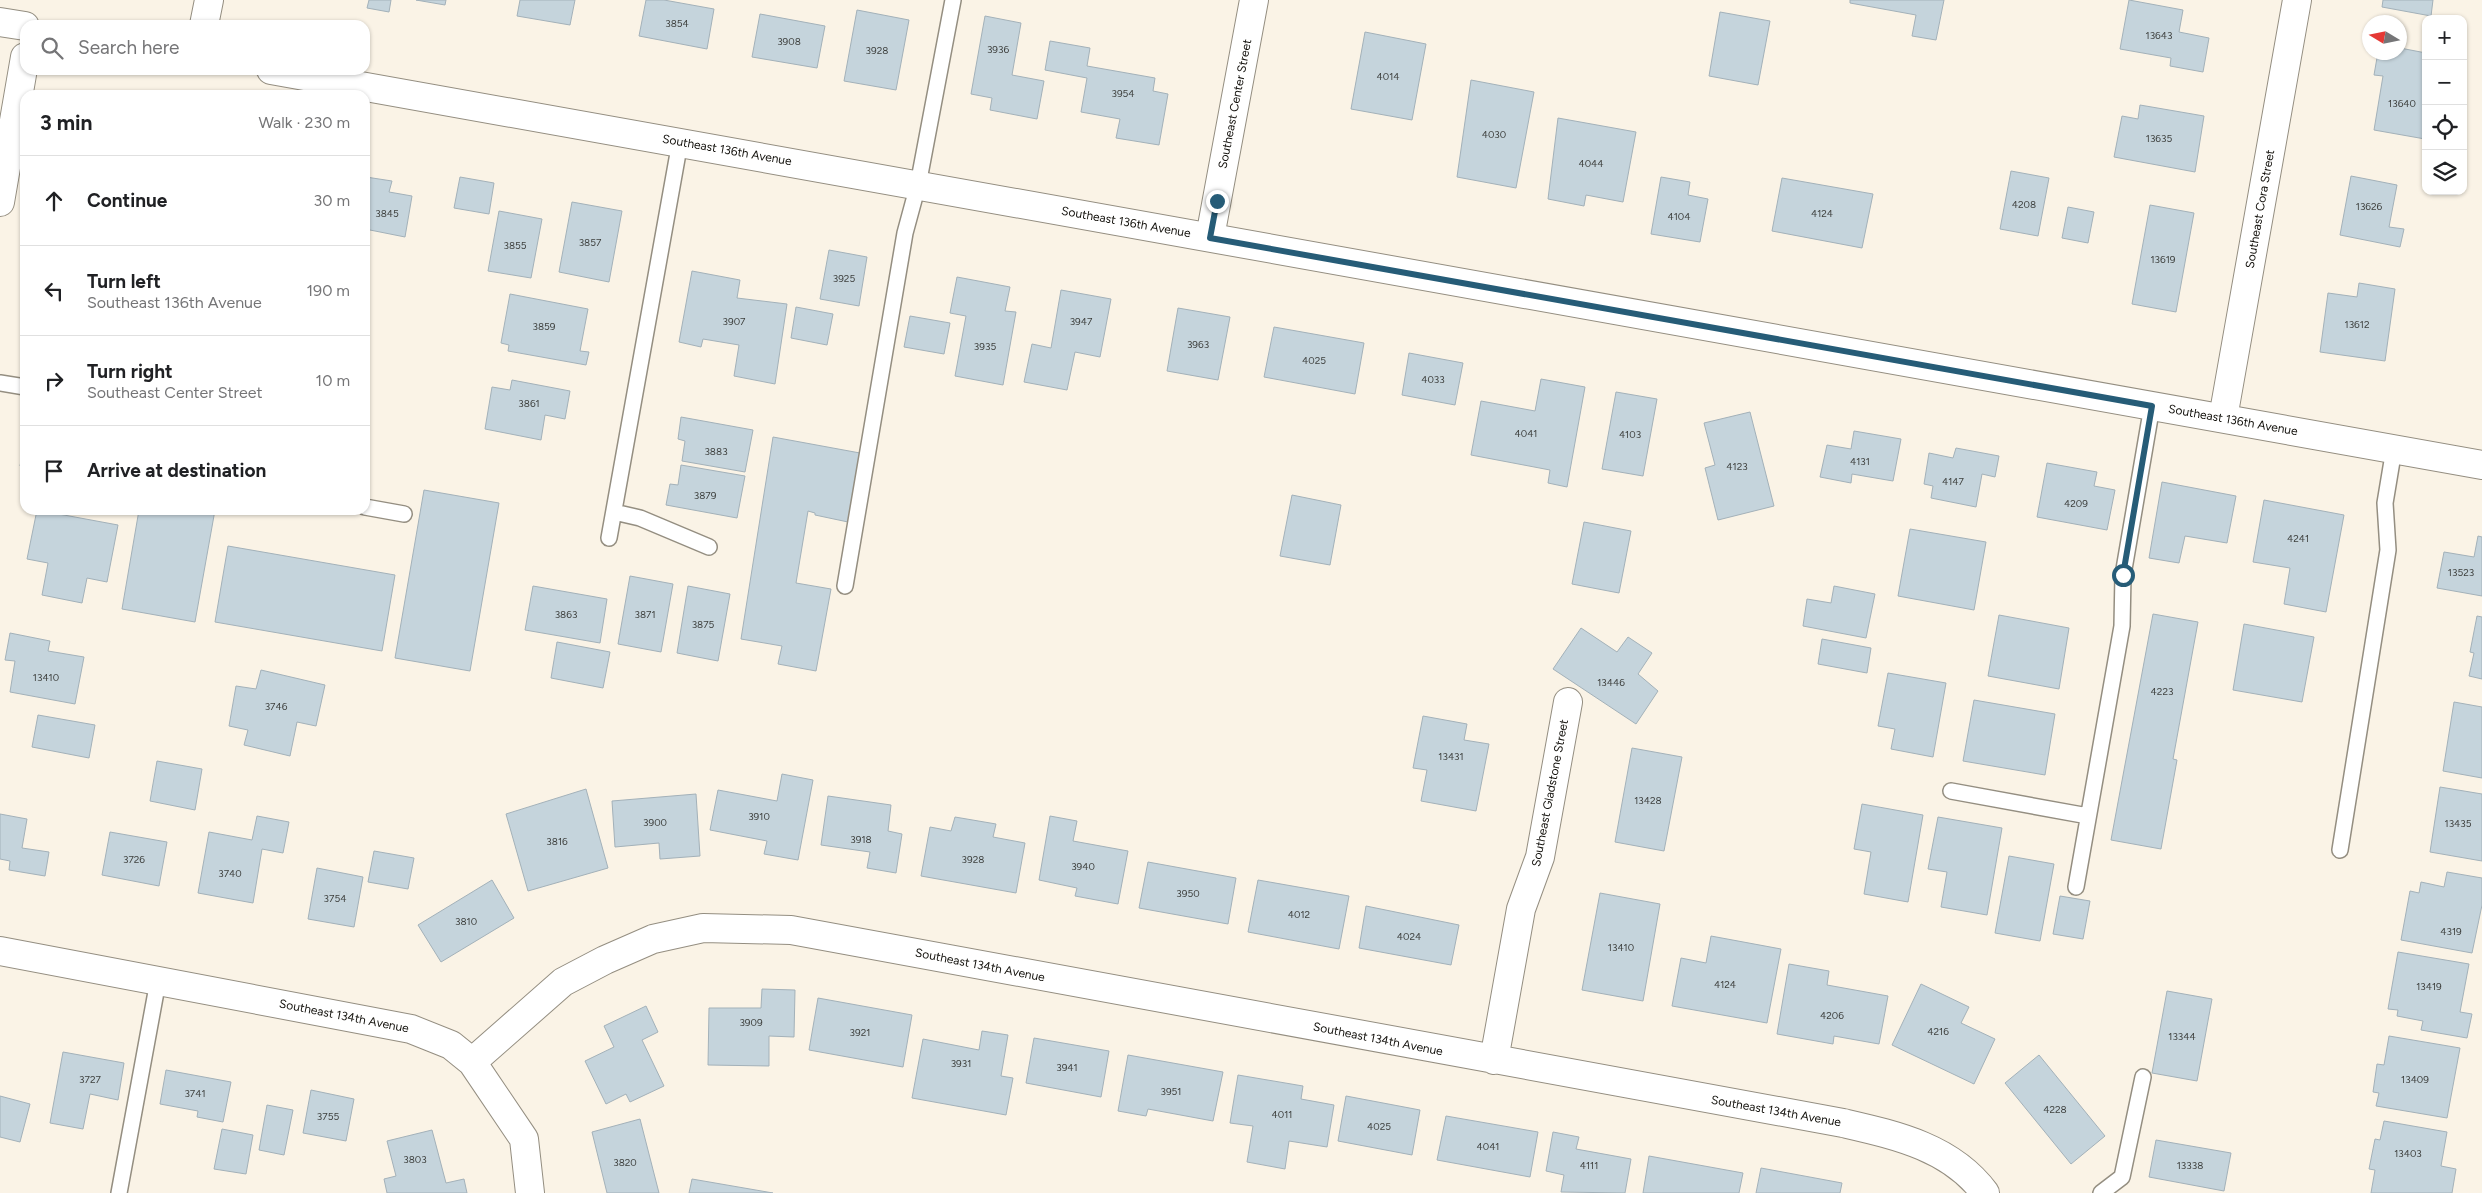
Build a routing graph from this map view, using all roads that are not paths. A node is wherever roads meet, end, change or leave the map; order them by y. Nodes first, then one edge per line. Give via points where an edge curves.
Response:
1 (209, 0) edge
2 (953, 0) edge
3 (1254, 0) edge
4 (2297, 0) edge
5 (205, 20) edge
6 (0, 22) edge
7 (20, 25) edge
8 (22, 75) edge
9 (299, 75) edge
10 (680, 142) junction
11 (918, 185) junction
12 (0, 202) edge
13 (1210, 238) junction
14 (0, 383) edge
15 (20, 386) edge
16 (2152, 406) junction
17 (2223, 418) junction
18 (2394, 449) junction
19 (2482, 465) edge
20 (370, 508) edge
21 (614, 512) junction
22 (404, 514) dead end
23 (609, 538) dead end
24 (709, 547) dead end
25 (845, 586) dead end
26 (1568, 702) dead end
27 (1951, 791) dead end
28 (2088, 816) junction
29 (2340, 850) dead end
30 (2076, 887) dead end
31 (0, 950) edge
32 (158, 980) junction
33 (1494, 1060) junction
34 (472, 1062) junction
35 (2143, 1077) dead end
36 (119, 1193) edge
37 (530, 1193) edge
38 (1985, 1193) edge
39 (2101, 1193) edge

1 - 5 street
2 - 11 lane
3 - 13 street, Southeast Center Street
4 - 17 street, Southeast Cora Street
6 - 7 street
8 - 12 street
9 - 10 street, Southeast 136th Avenue
10 - 11 street, Southeast 136th Avenue
10 - 21 lane
11 - 13 street, Southeast 136th Avenue
11 - 25 lane via 904,232
13 - 16 street, Southeast 136th Avenue
14 - 15 lane
16 - 17 street, Southeast 136th Avenue
16 - 28 lane via 2123,575 2122,626
17 - 18 street, Southeast 136th Avenue
18 - 19 street, Southeast 136th Avenue
18 - 29 lane via 2385,502 2388,550
20 - 22 lane
21 - 23 lane
21 - 24 lane via 640,518
26 - 33 street, Southeast Gladstone Street via 1540,857 1521,909
27 - 28 lane
28 - 30 lane
31 - 32 street, Southeast 134th Avenue
32 - 34 street, Southeast 134th Avenue via 411,1029 450,1045
32 - 36 lane
33 - 34 street, Southeast 134th Avenue via 791,930 703,928 653,940 563,982
33 - 38 street, Southeast 134th Avenue via 1888,1133 1924,1145 1953,1162
34 - 37 street via 524,1139
35 - 39 lane via 2122,1178

